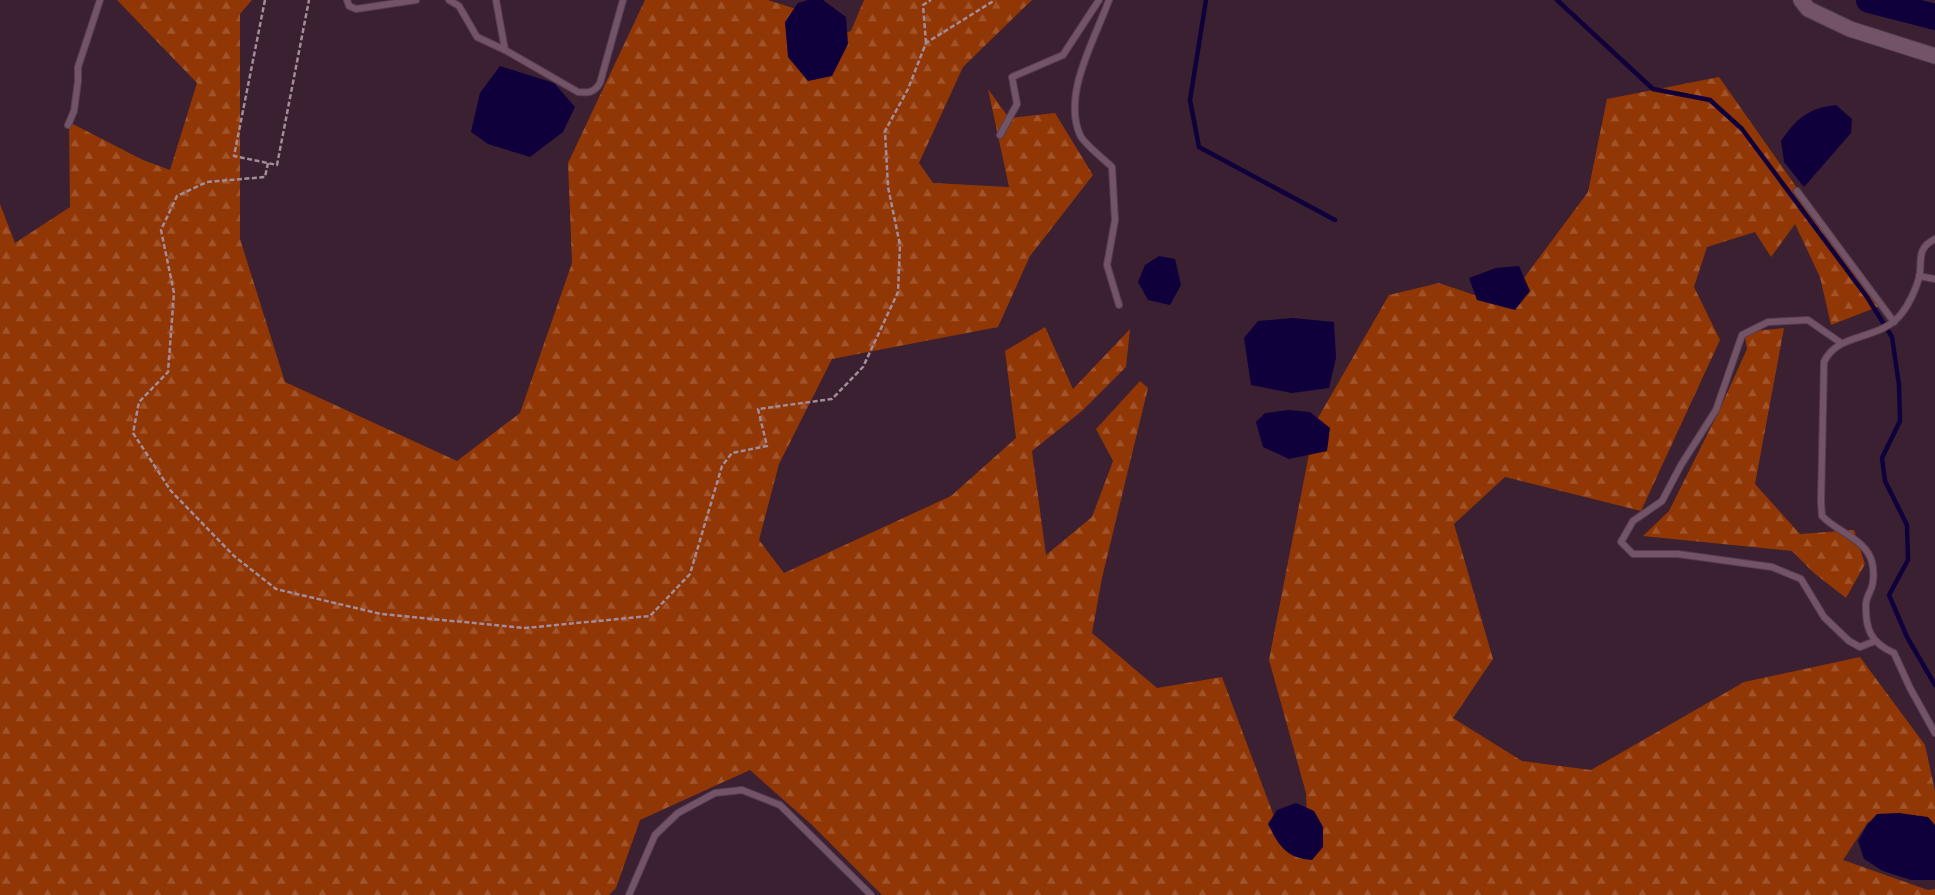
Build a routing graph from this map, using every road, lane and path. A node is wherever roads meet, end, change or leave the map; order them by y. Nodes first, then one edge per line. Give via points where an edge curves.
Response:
1 (100, 0) edge
2 (265, 0) edge
3 (309, 0) edge
4 (347, 0) edge
5 (416, 0) edge
6 (449, 0) edge
7 (496, 0) edge
8 (623, 0) edge
9 (931, 0) edge
10 (995, 0) edge
11 (1099, 0) edge
12 (1109, 0) edge
13 (1801, 0) edge
14 (926, 43) junction
15 (505, 50) junction
16 (1935, 56) edge
17 (68, 125) dead end
18 (1000, 135) dead end
19 (268, 163) junction
20 (1797, 191) dead end
21 (1935, 238) edge
22 (1919, 276) junction
23 (1935, 279) edge
24 (1119, 305) dead end
25 (1894, 322) junction
26 (1841, 343) junction
27 (1875, 641) junction
28 (1935, 733) edge
29 (629, 895) edge
30 (872, 895) edge

1 - 17 lane via 78,67 74,111
2 - 19 path via 234,156
3 - 19 path via 277,165
4 - 5 lane via 349,6 356,9
6 - 15 lane via 459,6 477,37
7 - 15 lane
8 - 15 lane via 596,90 578,92
9 - 14 path via 923,5
10 - 14 path
11 - 18 lane via 1063,55 1012,77 1016,104
12 - 24 lane via 1080,73 1074,111 1080,137 1112,167 1115,220 1108,264
13 - 16 street via 1808,9 1850,29
14 - 19 path via 908,89 885,131 888,187 900,245 898,292 863,367 832,399 758,409 767,446 732,453 722,466 690,574 650,616 525,628 381,614 276,589 234,556 171,491 133,433 139,402 168,372 174,293 161,230 177,196 208,182 265,178
20 - 25 lane
21 - 22 lane via 1927,242 1922,251
22 - 23 lane
22 - 25 lane via 1904,312
25 - 26 lane via 1878,332
26 - 27 lane via 1828,352 1824,362 1822,516 1862,545 1872,563 1872,587 1866,602 1869,631
26 - 27 lane via 1808,320 1768,322 1742,334 1716,410 1681,464 1662,501 1633,521 1621,542 1633,554 1678,554 1772,567 1801,578 1824,618 1850,641 1860,647
27 - 28 lane via 1894,653
29 - 30 lane via 655,835 678,813 715,793 742,790 780,805

